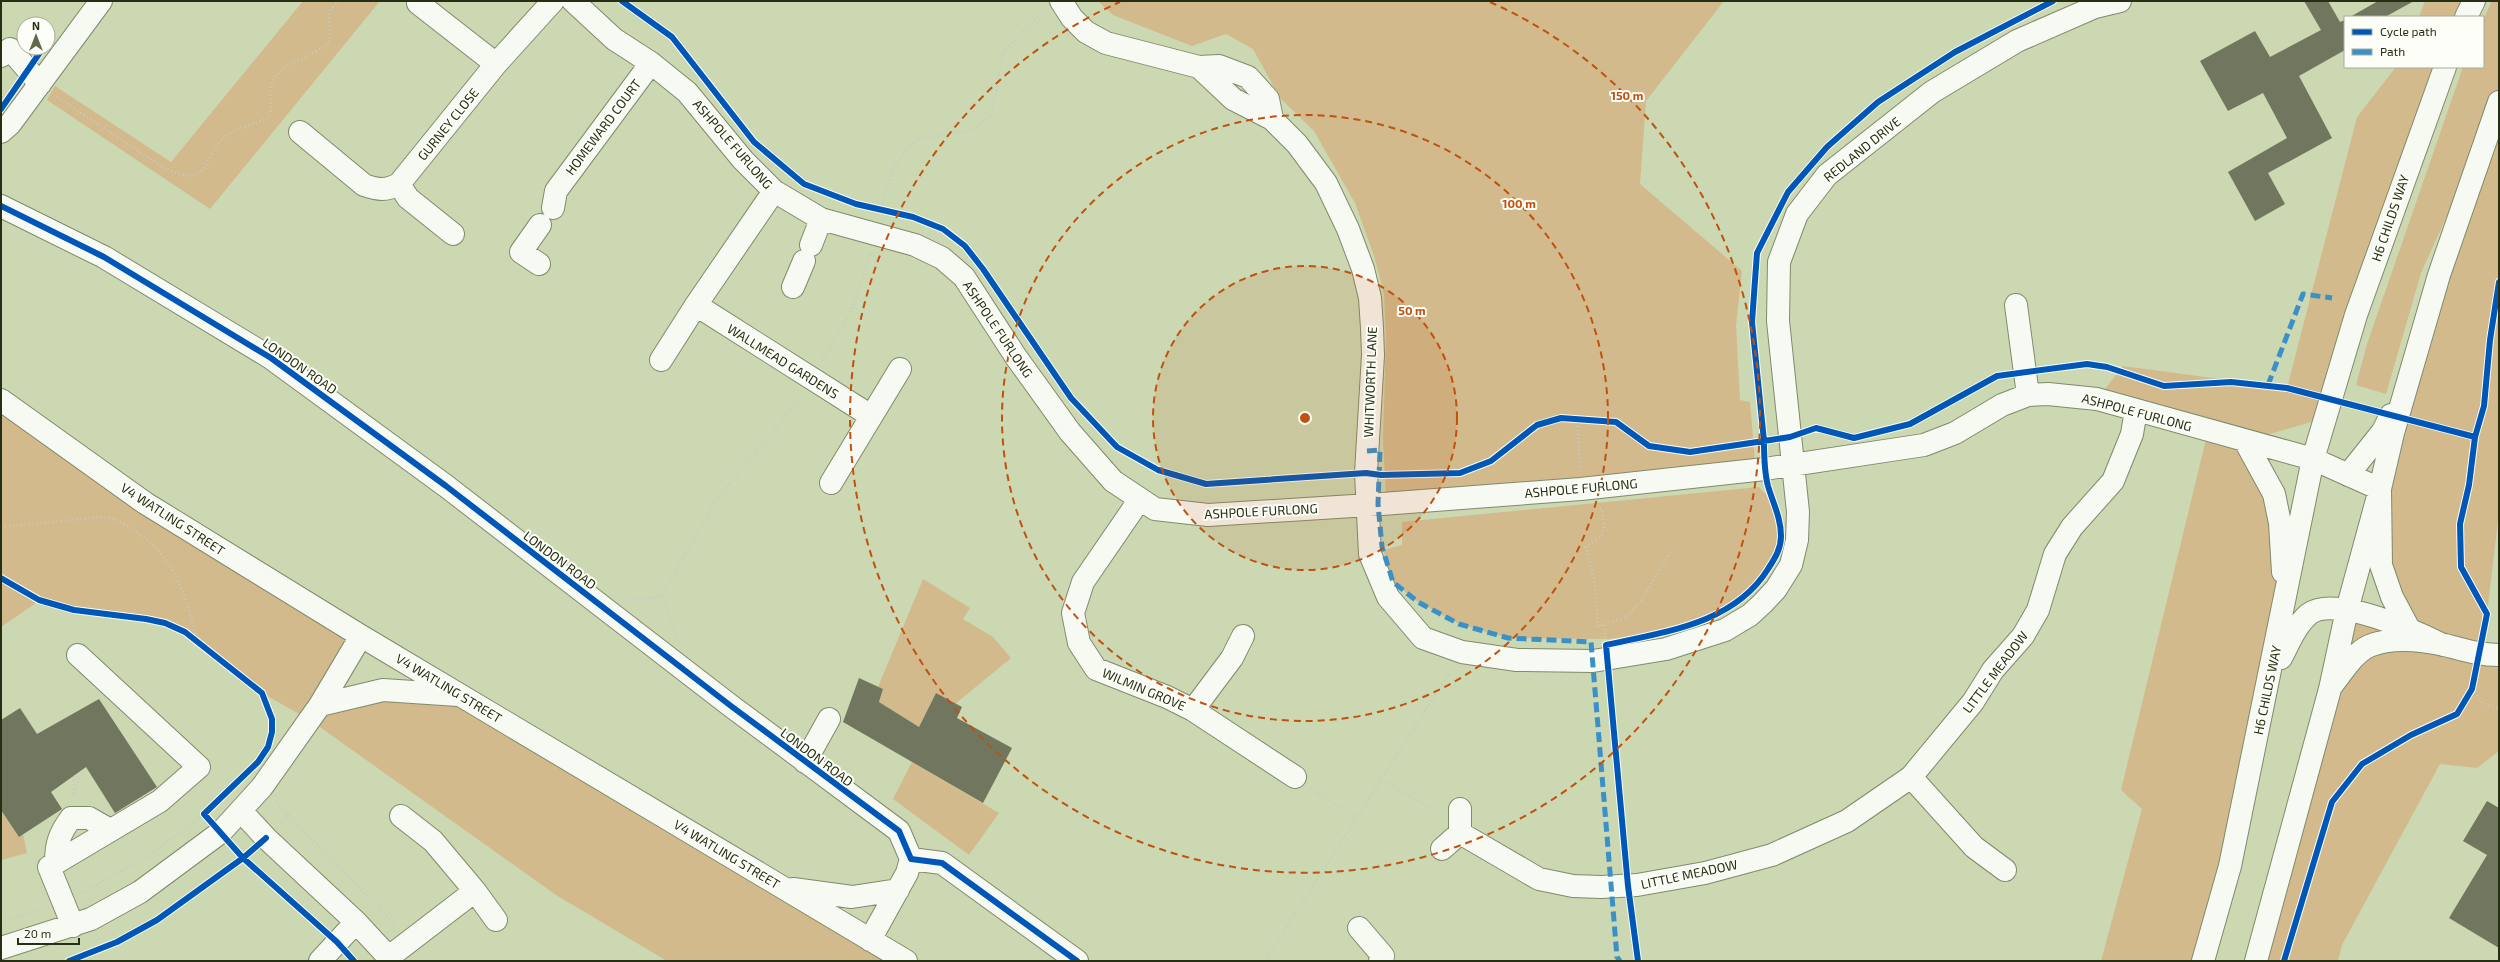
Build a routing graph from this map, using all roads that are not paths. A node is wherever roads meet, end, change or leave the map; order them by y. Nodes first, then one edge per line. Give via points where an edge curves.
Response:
1 (553, 1) edge
2 (573, 1) edge
3 (2120, 1) edge
4 (2474, 1) edge
5 (418, 3) dead end
6 (92, 4) edge
7 (1055, 4) edge
8 (2466, 16) edge
9 (1, 56) edge
10 (651, 63) junction
11 (496, 64) junction
12 (2445, 68) edge
13 (39, 86) junction
14 (2499, 102) edge
15 (1, 132) edge
16 (300, 132) dead end
17 (399, 184) junction
18 (774, 191) junction
19 (1, 206) edge
20 (821, 219) junction
21 (453, 234) dead end
22 (539, 264) dead end
23 (793, 287) dead end
24 (696, 305) junction
25 (2016, 305) dead end
26 (661, 360) dead end
27 (900, 369) dead end
28 (2028, 395) junction
29 (1, 400) edge
30 (2136, 410) junction
31 (871, 416) junction
32 (2388, 432) junction
33 (2245, 441) junction
34 (2313, 459) junction
35 (1793, 466) junction
36 (2348, 475) junction
37 (831, 483) dead end
38 (2380, 489) junction
39 (1140, 499) junction
40 (1369, 505) junction
41 (2285, 603) junction
42 (2347, 610) junction
43 (2408, 627) junction
44 (361, 636) junction
45 (1243, 636) dead end
46 (2443, 645) junction
47 (78, 655) dead end
48 (2489, 655) edge
49 (2269, 680) junction
50 (2330, 689) junction
51 (461, 696) junction
52 (320, 705) junction
53 (1193, 710) junction
54 (829, 719) dead end
55 (805, 762) junction
56 (1295, 778) road end
57 (1911, 778) junction
58 (242, 812) junction
59 (401, 816) dead end
60 (110, 830) junction
61 (1442, 849) dead end
62 (911, 859) junction
63 (56, 862) junction
64 (2005, 870) dead end
65 (784, 887) junction
66 (898, 890) junction
67 (475, 891) junction
68 (496, 920) dead end
69 (356, 922) junction
70 (73, 926) junction
71 (1359, 928) dead end
72 (870, 940) junction
73 (1, 948) edge
74 (391, 959) edge
75 (1384, 959) edge
76 (320, 961) edge
77 (906, 961) edge
78 (1077, 961) edge
79 (2203, 961) edge
80 (2256, 961) edge

1 - 11 street, GURNEY CLOSE
2 - 10 street, ASHPOLE FURLONG via 614,39
3 - 35 street, REDLAND DRIVE via 2095,7 2017,41 1932,92 1827,175 1797,214 1779,262 1778,321
4 - 8 street
5 - 11 street
6 - 13 street
7 - 40 street, WHITWORTH LANE via 1086,32 1106,42 1200,67 1219,66 1248,77 1268,99 1272,119 1298,144 1326,183 1348,229 1363,269 1370,298 1373,355 1366,473
9 - 13 street via 10,49
10 - 18 street, ASHPOLE FURLONG via 687,92 743,160
10 - 22 street, HOMEWARD COURT via 521,252
11 - 17 street, GURNEY CLOSE
12 - 34 street, H6 CHILDS WAY via 2363,293
13 - 15 street
14 - 32 street via 2439,275 2409,378
16 - 17 street via 364,184 388,190
17 - 21 street via 408,198
18 - 20 street, ASHPOLE FURLONG
18 - 24 street
19 - 55 street, LONDON ROAD via 104,257 272,358 446,486
20 - 23 street
20 - 39 street, ASHPOLE FURLONG via 915,245 942,258 964,277 1016,357 1070,432 1113,481
24 - 26 street
24 - 31 street, WALLMEAD GARDENS
25 - 28 street
27 - 31 street
28 - 30 street, ASHPOLE FURLONG via 2072,395
28 - 35 street, ASHPOLE FURLONG via 2002,405 1955,433 1924,445
29 - 44 street, V4 WATLING STREET via 145,503
30 - 33 street, ASHPOLE FURLONG
30 - 57 street, LITTLE MEADOW via 2132,434 2113,481 2072,527 2055,554 2038,610 2023,636 1993,670 1973,702
31 - 37 street
32 - 36 street
32 - 38 street
33 - 34 street, ASHPOLE FURLONG
33 - 41 street via 2274,494 2280,523
34 - 36 street, ASHPOLE FURLONG
34 - 41 street, H6 CHILDS WAY
35 - 40 street, ASHPOLE FURLONG via 1582,489
35 - 40 street via 1798,540 1791,565 1776,589 1750,615 1725,630 1666,649 1517,660 1462,652 1423,638 1388,597 1370,554
36 - 38 street, ASHPOLE FURLONG
38 - 42 street
38 - 43 street via 2381,565 2392,597
39 - 40 street, ASHPOLE FURLONG via 1155,509 1208,515
39 - 53 street, WILMIN GROVE via 1083,582 1073,613 1079,643 1096,668 1167,696
41 - 49 street, H6 CHILDS WAY
42 - 43 street
42 - 49 street via 2328,607 2310,614 2298,626
42 - 50 street
43 - 46 street
44 - 51 street, V4 WATLING STREET
44 - 52 street
45 - 53 street, WILMIN GROVE via 1232,658
46 - 48 street
46 - 50 street via 2400,640 2368,647 2348,664
47 - 60 street via 199,767 160,801
49 - 79 street, H6 CHILDS WAY via 2230,866
50 - 80 street
51 - 52 street via 383,690
51 - 65 street, V4 WATLING STREET
52 - 58 street
53 - 56 street, WILMIN GROVE
54 - 55 street
55 - 62 street, LONDON ROAD via 899,831
57 - 61 street, LITTLE MEADOW via 1847,821 1772,855 1705,873 1637,885 1573,886 1540,879 1460,822
57 - 64 street via 1974,847
58 - 69 street via 266,838
58 - 70 street via 220,832 140,892
59 - 67 street via 433,841
60 - 63 street
60 - 63 street via 89,818 71,818 60,832 56,843
62 - 66 street
62 - 78 street via 942,863
63 - 70 street via 49,866
65 - 66 street via 852,897
65 - 72 street, V4 WATLING STREET
66 - 72 street
67 - 68 street
67 - 74 street via 409,941
69 - 74 street
69 - 76 street
70 - 73 street
71 - 75 street
72 - 77 street, V4 WATLING STREET

